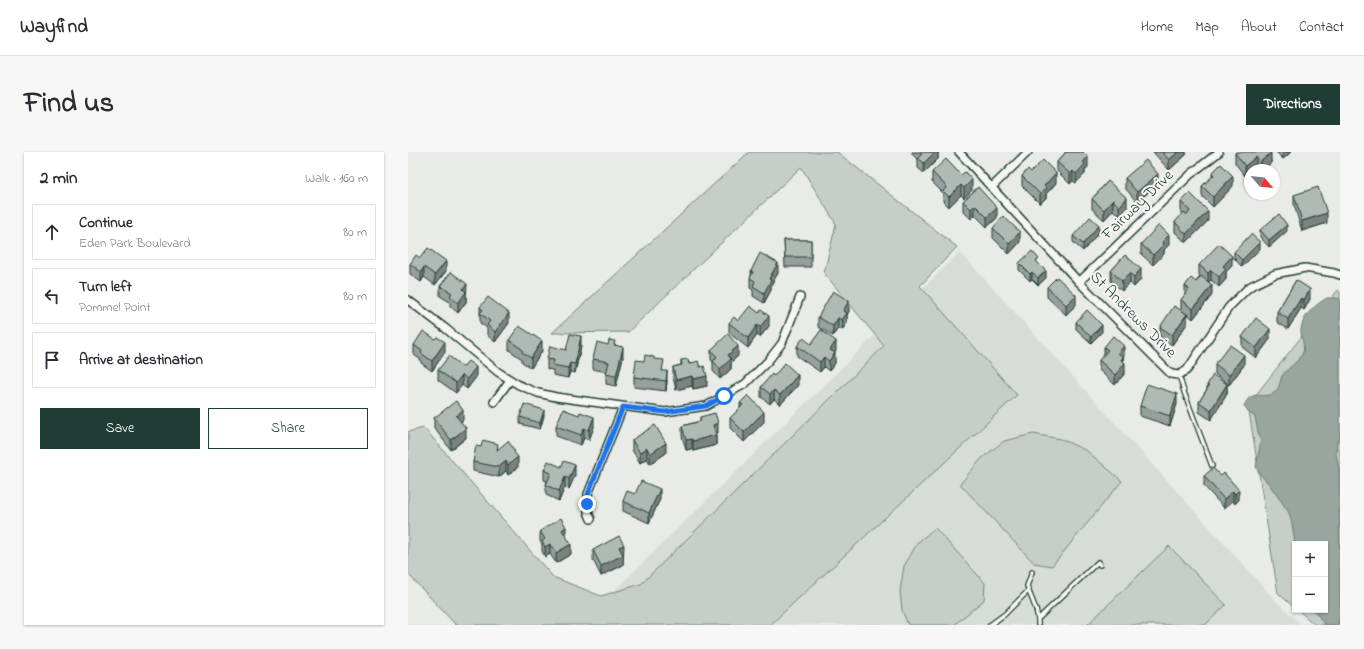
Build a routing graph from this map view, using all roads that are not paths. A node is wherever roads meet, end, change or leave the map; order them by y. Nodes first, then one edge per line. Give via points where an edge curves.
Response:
1 (959, 152) edge
2 (1028, 152) edge
3 (1219, 152) edge
4 (992, 187) junction
5 (1340, 275) edge
6 (1079, 282) junction
7 (800, 296) dead end
8 (408, 300) edge
9 (1180, 375) junction
10 (510, 380) junction
11 (494, 402) dead end
12 (623, 407) junction
13 (1212, 466) dead end
14 (591, 519) dead end
15 (1100, 565) dead end
16 (1032, 572) dead end
17 (1028, 591) junction
18 (1038, 620) junction
19 (990, 625) edge
20 (1038, 625) edge

1 - 4 street, St Andrews Drive
2 - 4 street
3 - 6 street, Fairway Drive via 1191,174
4 - 6 street, St Andrews Drive
5 - 9 street, St Andrews Drive via 1305,268 1275,274 1249,287 1229,307 1187,370
6 - 9 street, St Andrews Drive via 1171,374
7 - 12 street via 782,343 745,384 706,406 665,412
8 - 10 street
9 - 13 lane
10 - 11 street
10 - 12 street via 538,394
12 - 14 street via 588,494 588,512
15 - 18 lane via 1098,562
16 - 17 lane via 1028,581
17 - 18 lane
17 - 19 lane
18 - 20 lane

